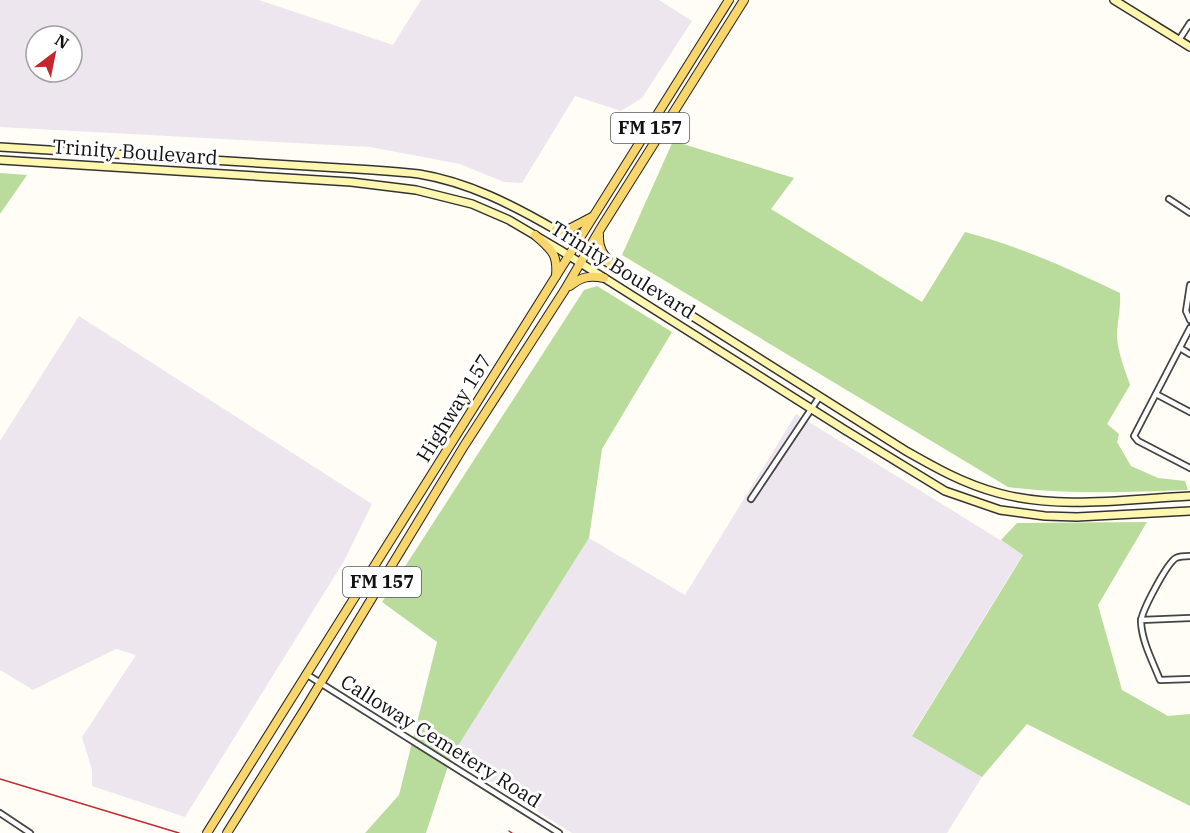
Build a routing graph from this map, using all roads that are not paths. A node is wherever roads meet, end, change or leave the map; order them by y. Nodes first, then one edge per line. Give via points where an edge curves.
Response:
1 (729, 0) edge
2 (744, 0) edge
3 (1114, 0) edge
4 (1190, 23) edge
5 (1179, 40) junction
6 (1190, 47) edge
7 (0, 147) edge
8 (138, 155) junction
9 (0, 160) edge
10 (324, 166) junction
11 (137, 169) junction
12 (322, 180) junction
13 (1169, 200) dead end
14 (1190, 213) edge
15 (593, 216) junction
16 (556, 230) junction
17 (599, 231) junction
18 (535, 235) junction
19 (577, 244) junction
20 (588, 251) junction
21 (569, 256) junction
22 (580, 264) junction
23 (614, 267) junction
24 (556, 278) junction
25 (604, 278) junction
26 (1190, 285) edge
27 (564, 291) junction
28 (693, 316) junction
29 (1190, 320) edge
30 (686, 328) junction
31 (1190, 328) edge
32 (1180, 348) junction
33 (1190, 354) edge
34 (1156, 394) junction
35 (820, 396) junction
36 (812, 408) junction
37 (1190, 412) edge
38 (458, 431) junction
39 (469, 438) junction
40 (1190, 468) edge
41 (1190, 495) edge
42 (751, 499) dead end
43 (1190, 511) edge
44 (1190, 556) edge
45 (1190, 618) edge
46 (1141, 620) junction
47 (306, 674) junction
48 (1190, 679) edge
49 (320, 683) junction
50 (0, 813) edge
51 (30, 833) edge
52 (207, 833) edge
53 (227, 833) edge
54 (559, 833) edge

1 - 15 main road, Highway 157 / FM 157
2 - 17 main road, Highway 157 / FM 157
3 - 5 main road
4 - 5 street
5 - 6 main road
7 - 8 main road, Trinity Boulevard
8 - 10 main road, Trinity Boulevard
8 - 11 main road
9 - 11 main road, Trinity Boulevard
10 - 12 main road
10 - 16 main road, Trinity Boulevard via 419,174 455,183 511,205
11 - 12 main road, Trinity Boulevard
12 - 18 main road, Trinity Boulevard via 416,190 455,200 492,212
13 - 14 street
15 - 16 main road via 569,230
15 - 19 main road, Highway 157 / FM 157
16 - 19 main road, Trinity Boulevard
17 - 20 main road, Highway 157 / FM 157
17 - 23 main road via 600,248
18 - 21 main road, Trinity Boulevard
18 - 24 main road via 553,252
19 - 20 main road, Trinity Boulevard
19 - 21 main road, Highway 157 / FM 157
20 - 22 main road, Highway 157 / FM 157
20 - 23 main road, Trinity Boulevard
21 - 22 main road, Trinity Boulevard
21 - 24 main road, Highway 157 / FM 157
22 - 25 main road, Trinity Boulevard
22 - 27 main road, Highway 157 / FM 157
23 - 28 main road, Trinity Boulevard
24 - 38 main road, Highway 157 / FM 157
25 - 27 main road via 578,279
25 - 30 main road, Trinity Boulevard
26 - 29 street via 1186,310
27 - 39 main road, Highway 157 / FM 157
28 - 30 main road
28 - 35 main road, Trinity Boulevard
30 - 36 main road, Trinity Boulevard
31 - 32 street
32 - 33 street
32 - 34 street
34 - 37 street
34 - 40 street via 1134,436
35 - 36 street
35 - 41 main road, Trinity Boulevard via 946,474 986,489 1047,501
36 - 42 street
36 - 43 main road, Trinity Boulevard via 924,480 972,501 1045,516
38 - 39 main road
38 - 47 main road, Highway 157 / FM 157
39 - 49 main road, Highway 157 / FM 157
44 - 46 street via 1171,562
45 - 46 street
46 - 48 street via 1160,680
47 - 49 street, Calloway Cemetery Road
47 - 52 main road, Highway 157 / FM 157
49 - 53 main road, Highway 157 / FM 157
49 - 54 street, Calloway Cemetery Road
50 - 51 street

